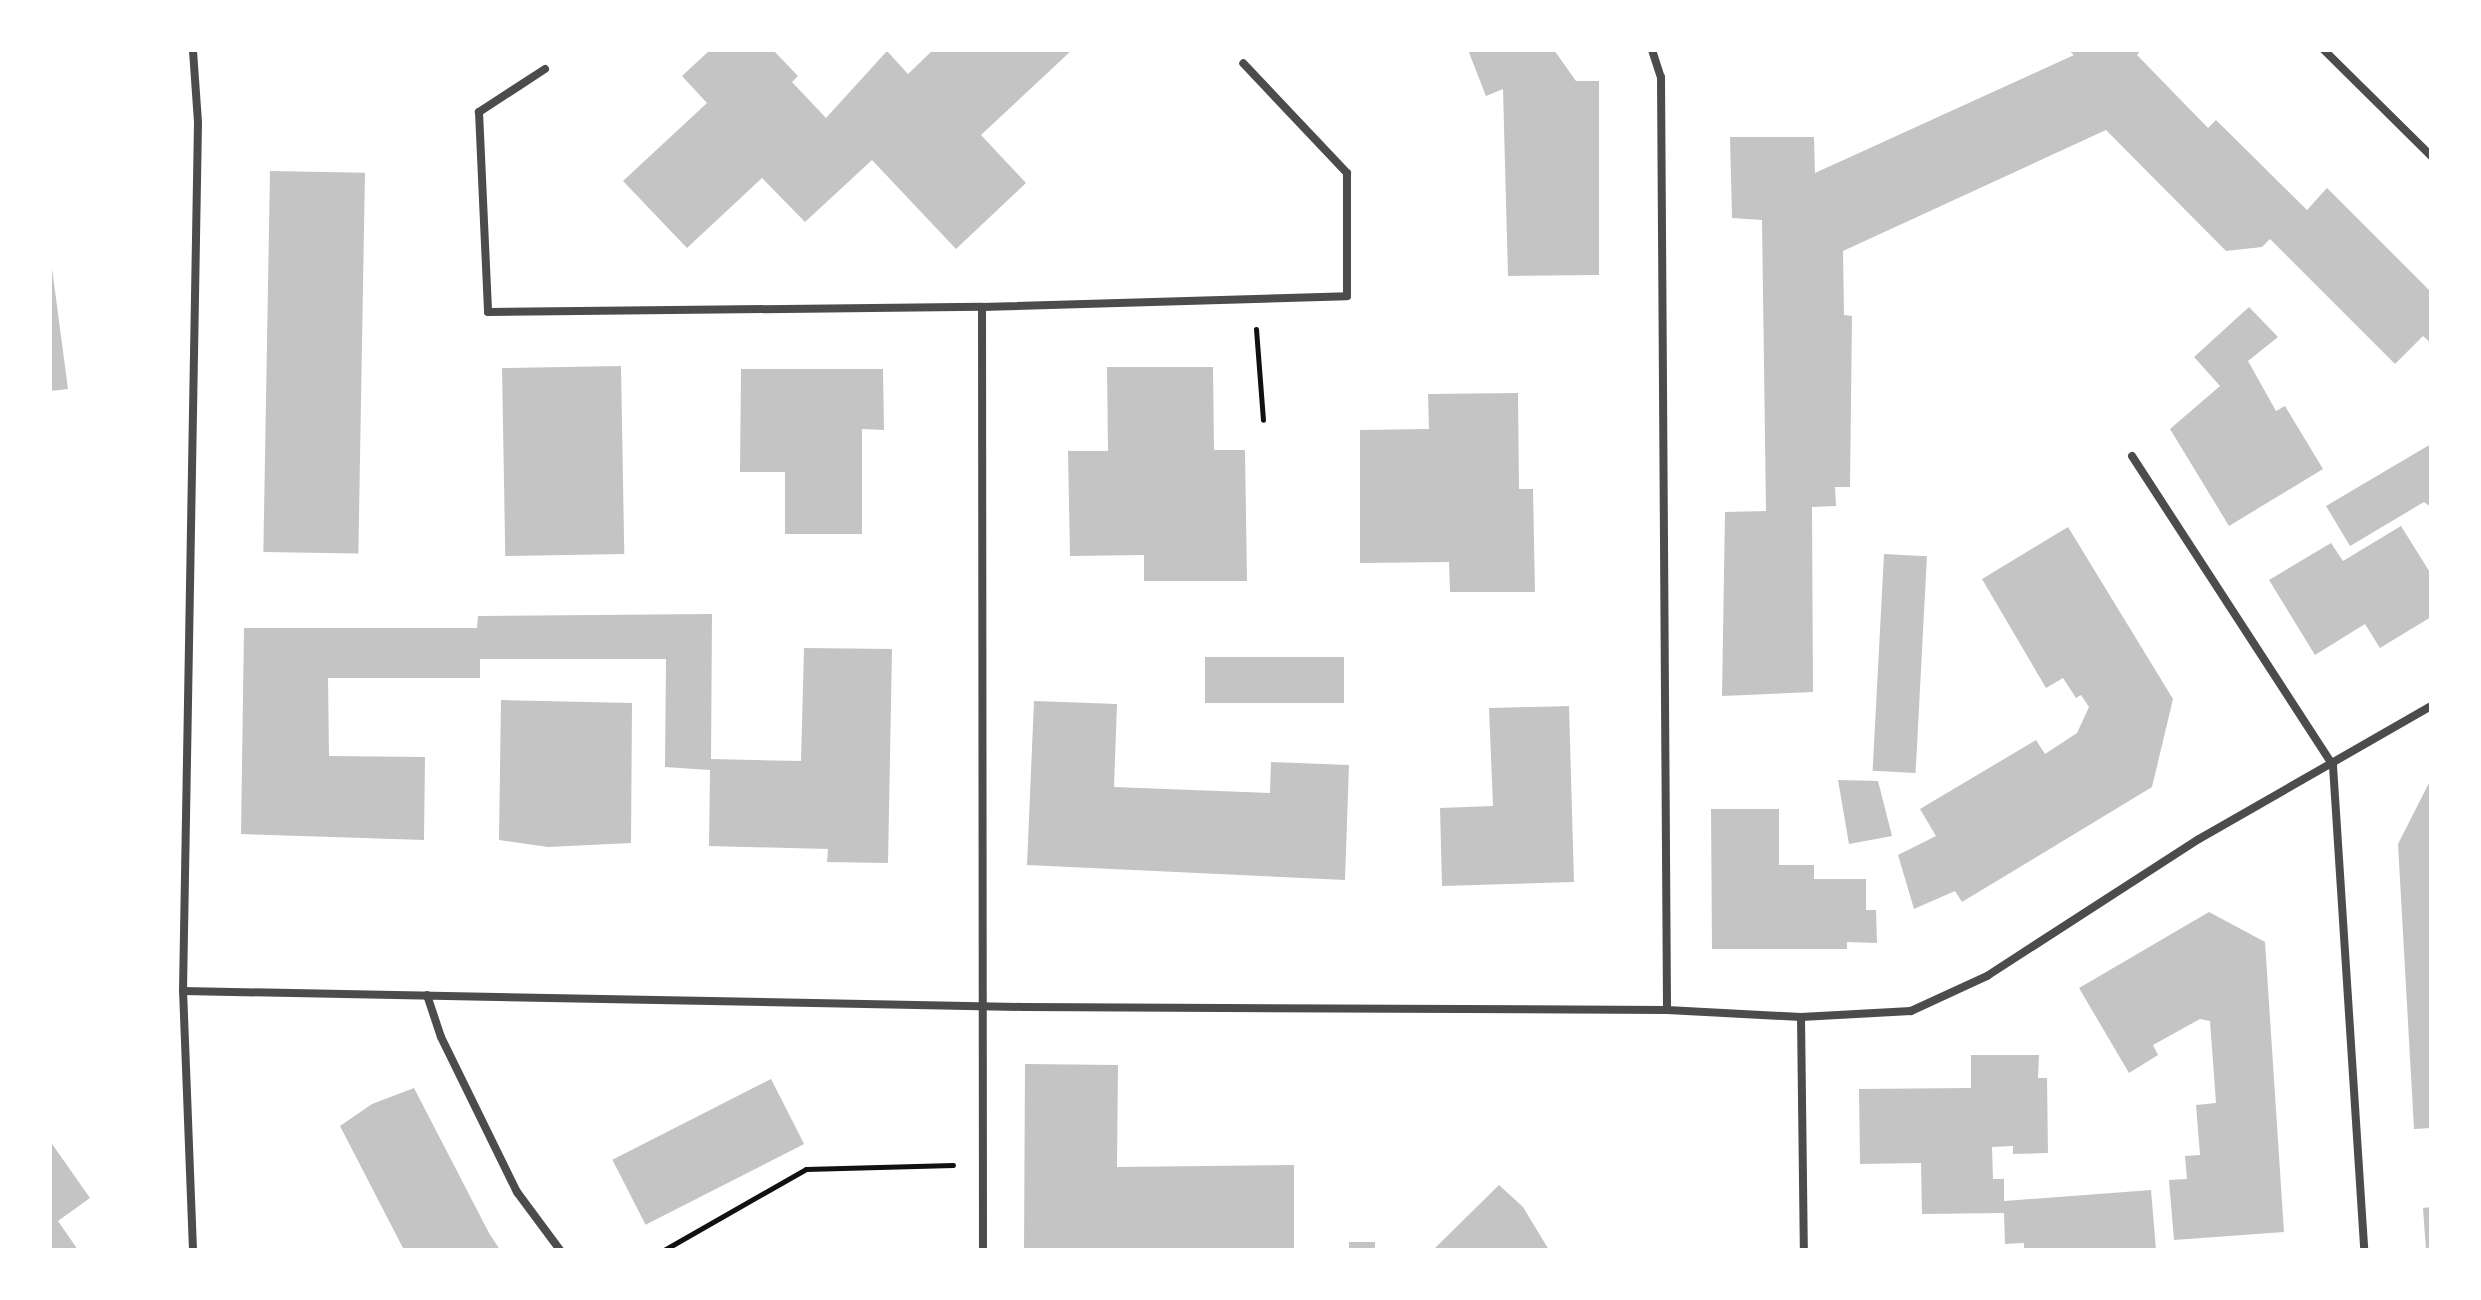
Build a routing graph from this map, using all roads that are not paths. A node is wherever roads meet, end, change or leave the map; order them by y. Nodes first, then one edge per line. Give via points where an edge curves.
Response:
1 (193, 50) edge
2 (1652, 50) edge
3 (2324, 50) edge
4 (1243, 63) dead end
5 (545, 69) dead end
6 (2431, 156) edge
7 (982, 307) junction
8 (2132, 456) dead end
9 (2431, 706) edge
10 (2333, 766) junction
11 (183, 991) junction
12 (427, 995) junction
13 (985, 1006) junction
14 (1667, 1010) junction
15 (1801, 1017) junction
16 (193, 1250) edge
17 (560, 1250) edge
18 (983, 1250) edge
19 (1804, 1250) edge
20 (2364, 1250) edge

1 - 11 street via 198,122
2 - 14 street via 1661,77
3 - 6 street
4 - 7 street via 1347,173 1347,296
5 - 7 street via 479,112 488,312
7 - 13 street
8 - 10 street
9 - 10 street
10 - 15 street via 2199,839 1987,976 1911,1011
10 - 20 street
11 - 12 street
11 - 16 street
12 - 13 street
12 - 17 street via 441,1037 517,1192
13 - 14 street
13 - 18 street
14 - 15 street
15 - 19 street

